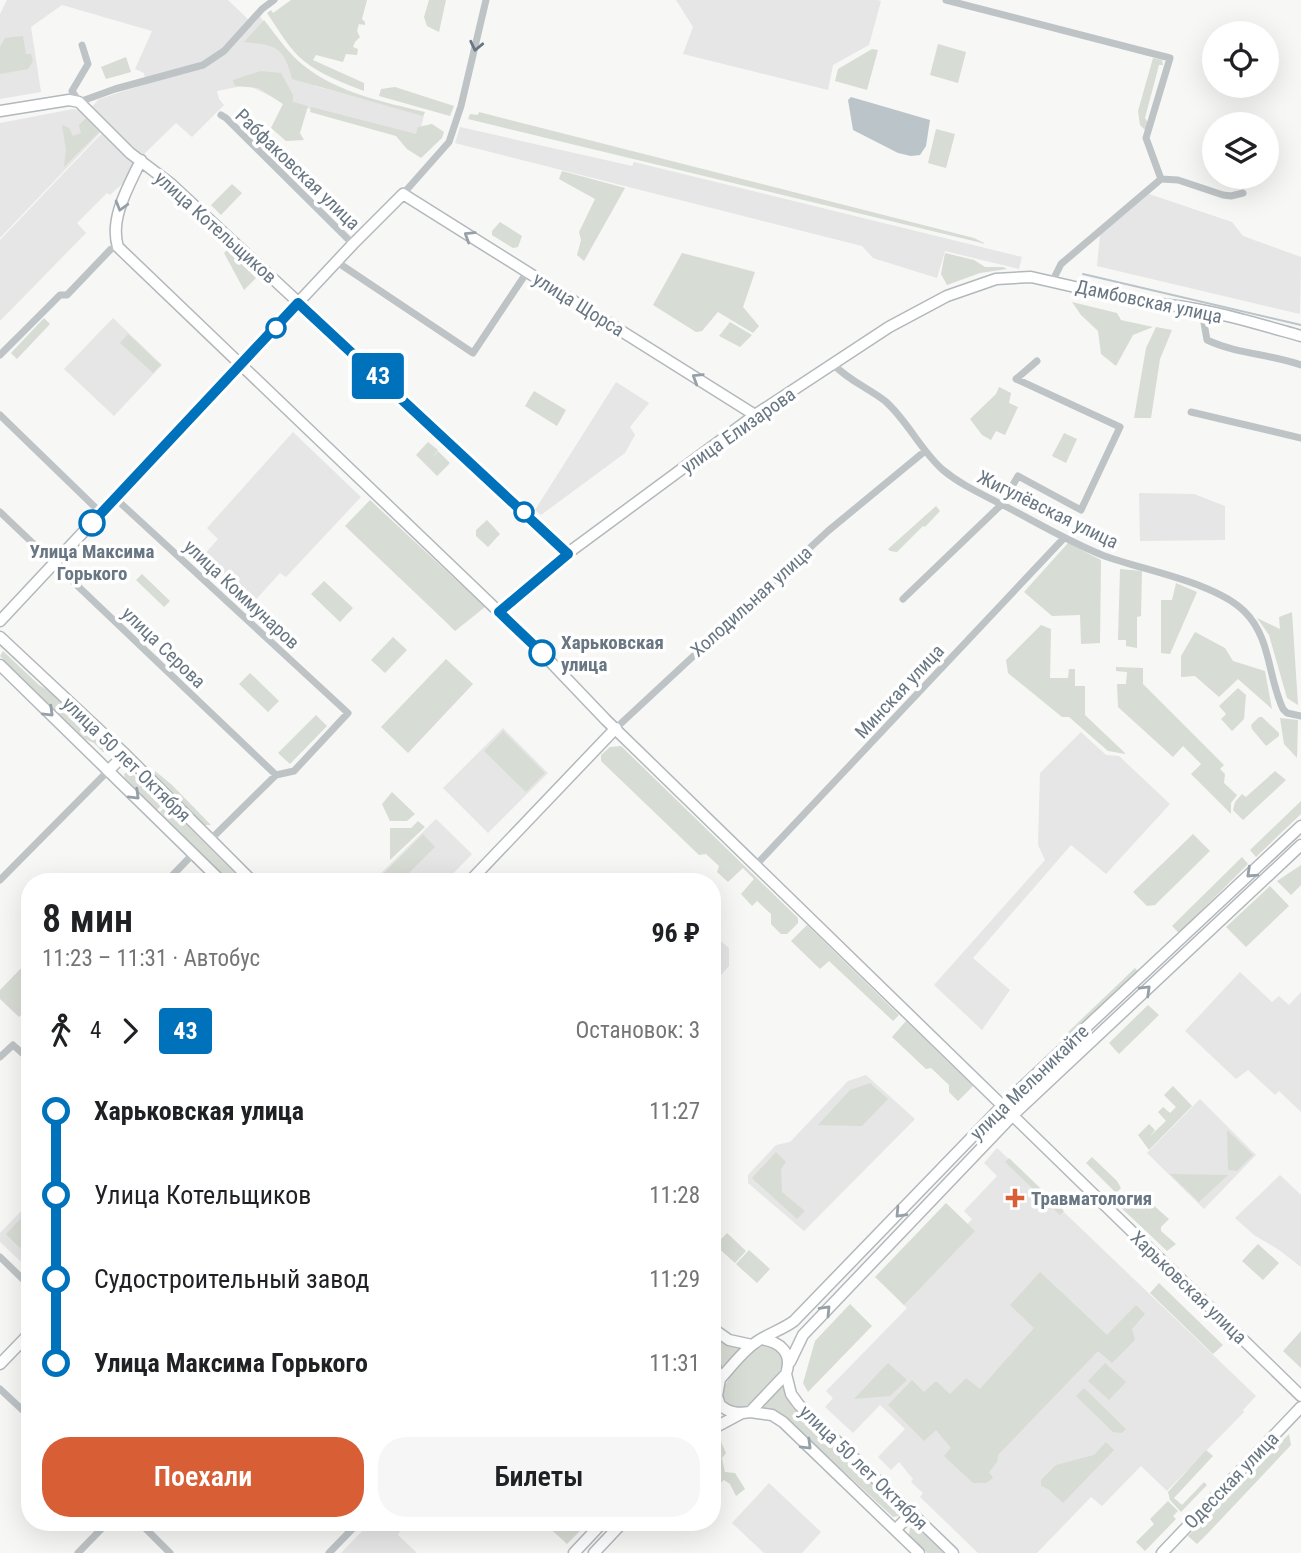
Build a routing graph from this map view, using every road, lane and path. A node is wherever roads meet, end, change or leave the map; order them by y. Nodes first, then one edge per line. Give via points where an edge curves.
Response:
1 (274, 0) edge
2 (486, 0) edge
3 (946, 0) edge
4 (82, 45) dead end
5 (79, 102) junction
6 (0, 111) edge
7 (221, 115) dead end
8 (141, 160) junction
9 (1161, 179) junction
10 (1243, 193) dead end
11 (403, 194) junction
12 (353, 244) junction
13 (118, 247) junction
14 (337, 262) junction
15 (527, 272) junction
16 (996, 279) joint
17 (1053, 280) junction
18 (298, 303) junction
19 (1208, 313) junction
20 (1301, 336) edge
21 (0, 355) edge
22 (1037, 361) dead end
23 (833, 364) junction
24 (241, 365) junction
25 (1301, 365) edge
26 (1191, 412) dead end
27 (0, 415) edge
28 (755, 415) junction
29 (1301, 438) edge
30 (925, 451) junction
31 (116, 498) junction
32 (1002, 504) junction
33 (0, 512) edge
34 (102, 513) junction
35 (1064, 538) junction
36 (568, 554) junction
37 (54, 564) junction
38 (903, 599) dead end
39 (499, 612) junction
40 (0, 621) edge
41 (0, 637) edge
42 (0, 665) edge
43 (1301, 716) edge
44 (616, 728) junction
45 (125, 754) junction
46 (109, 770) junction
47 (276, 775) junction
48 (1301, 826) edge
49 (210, 840) junction
50 (1301, 845) edge
51 (194, 853) junction
52 (756, 865) junction
53 (175, 873) edge
54 (213, 873) edge
55 (244, 873) edge
56 (478, 873) edge
57 (0, 880) edge
58 (21, 1052) edge
59 (0, 1057) edge
60 (1003, 1105) junction
61 (1013, 1115) junction
62 (947, 1164) junction
63 (956, 1173) junction
64 (0, 1257) edge
65 (21, 1277) edge
66 (721, 1334) edge
67 (21, 1342) edge
68 (757, 1342) junction
69 (0, 1364) edge
70 (787, 1370) junction
71 (721, 1380) edge
72 (0, 1389) edge
73 (1301, 1396) edge
74 (721, 1406) edge
75 (1301, 1407) edge
76 (21, 1409) edge
77 (746, 1413) junction
78 (721, 1425) edge
79 (912, 1513) junction
80 (895, 1530) junction
81 (99, 1531) edge
82 (148, 1531) edge
83 (351, 1531) edge
84 (595, 1531) edge
85 (615, 1531) edge
86 (78, 1553) edge
87 (170, 1553) edge
88 (330, 1553) edge
89 (574, 1553) edge
90 (594, 1553) edge
91 (919, 1553) edge
92 (953, 1553) edge
93 (1162, 1553) edge

1 - 5 street via 225,51 203,65
2 -> 11 street via 449,142
3 - 9 street via 1170,58 1146,138
4 - 5 street via 88,64 72,91
5 - 6 street
5 - 8 street, улица Котельщиков
7 - 12 street, Рабфаковская улица
8 -> 13 street via 120,208 115,237
8 - 18 street, улица Котельщиков
9 - 10 street via 1223,195
9 - 17 street via 1081,245 1061,264
11 - 12 street
15 -> 11 street, улица Щорса
12 - 14 street
13 - 21 street via 67,295 60,295
13 - 24 street, Харьковская улица
14 - 15 street via 473,353
14 - 18 street
28 -> 15 street, улица Щорса
16 - 17 street, Дамбовская улица
16 - 23 street, улица Елизарова via 915,312
17 - 19 street, Дамбовская улица
18 - 24 street
18 - 36 street, улица Котельщиков
19 - 20 street, Дамбовская улица
19 - 25 street via 1207,340
22 - 32 street via 1017,379 1120,427 1081,510 1018,477
23 - 28 street, улица Елизарова
23 - 30 street, Жигулёвская улица via 885,401
24 - 31 street
24 - 39 street, Харьковская улица
26 - 29 street
27 - 34 street
28 - 36 street, улица Елизарова
30 - 32 street, Жигулёвская улица via 958,482
30 - 44 street, Холодильная улица via 828,531
31 - 34 street
31 - 47 street, улица Коммунаров via 348,713 294,771
32 - 35 street, Жигулёвская улица
32 - 38 street
33 - 37 street, улица Серова
34 - 37 street
35 - 43 street, Жигулёвская улица via 1207,590 1244,610 1265,649 1283,709
35 - 52 street, Минская улица
36 - 39 street, улица Елизарова
37 - 40 street
37 - 47 street, улица Серова
39 - 44 street, Харьковская улица
41 - 45 street, улица 50 лет Октября
42 -> 46 street, улица 50 лет Октября
44 - 52 street, Харьковская улица
44 - 56 street, Холодильная улица
45 - 46 street
45 - 49 street, улица 50 лет Октября
46 -> 51 street, улица 50 лет Октября
46 - 57 street
47 - 49 street
48 -> 60 street, улица Мельникайте
49 - 55 street, улица 50 лет Октября
61 -> 50 street, улица Мельникайте
51 - 53 street
51 - 54 street, улица 50 лет Октября
52 - 60 street, Харьковская улица
58 - 59 street via 13,1045
60 - 61 street, Харьковская улица
60 - 62 street, улица Мельникайте
61 - 63 street, улица Мельникайте
61 - 73 street, Харьковская улица
62 - 63 street
62 -> 68 street, улица Мельникайте via 794,1321
70 -> 63 street, улица Мельникайте via 803,1335
64 - 65 street
66 - 68 street via 729,1340
67 - 69 street
68 - 70 street, улица 50 лет Октября via 778,1344 786,1350
68 - 71 street, улица Мельникайте
70 - 77 street, улица Мельникайте
70 - 79 street, улица 50 лет Октября via 791,1394 799,1405
72 - 76 street
74 - 77 street
75 - 93 street, Одесская улица
77 - 78 street
77 -> 80 street, улица 50 лет Октября via 772,1415 783,1422
79 - 80 street
79 - 92 street, улица 50 лет Октября
80 - 91 street, улица 50 лет Октября
81 - 86 street
82 - 87 street
83 - 88 street
84 - 89 street
85 - 90 street

